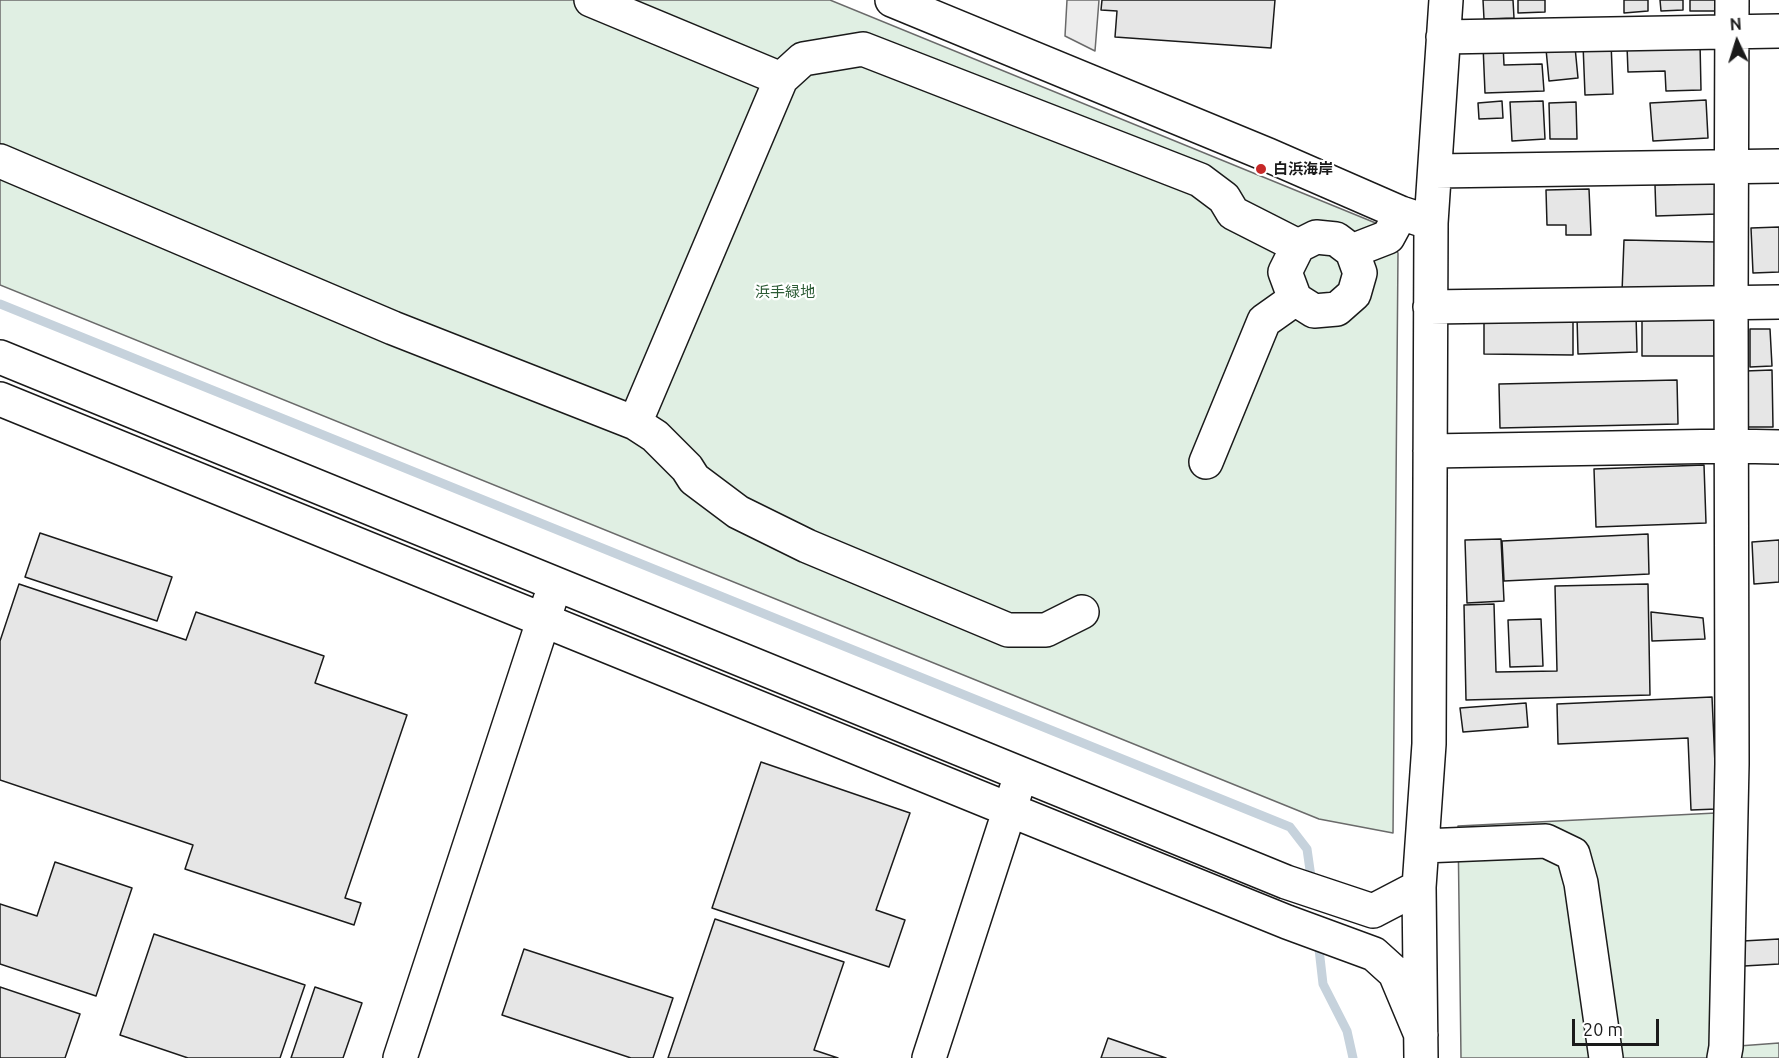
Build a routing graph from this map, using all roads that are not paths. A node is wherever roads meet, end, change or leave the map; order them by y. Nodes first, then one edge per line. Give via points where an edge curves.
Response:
1 (591, 0) edge
2 (892, 0) edge
3 (1446, 0) edge
4 (926, 7) edge
5 (1732, 16) edge
6 (1779, 31) edge
7 (1443, 37) junction
8 (781, 79) junction
9 (0, 161) edge
10 (1779, 166) edge
11 (1731, 167) junction
12 (1435, 171) junction
13 (1401, 213) junction
14 (1431, 223) junction
15 (1298, 246) junction
16 (1352, 251) junction
17 (1295, 300) junction
18 (1779, 302) edge
19 (1731, 303) junction
20 (1430, 307) junction
21 (0, 357) edge
22 (0, 399) edge
23 (635, 423) junction
24 (1732, 446) junction
25 (1779, 447) edge
26 (1430, 452) junction
27 (1206, 462) dead end
28 (555, 584) junction
29 (1082, 612) dead end
30 (543, 621) junction
31 (1022, 774) junction
32 (1010, 810) junction
33 (1423, 846) junction
34 (1419, 887) junction
35 (1420, 938) junction
36 (1374, 954) junction
37 (1421, 1046) edge
38 (1725, 1052) edge
39 (400, 1058) edge
40 (929, 1058) edge
41 (1606, 1058) edge

1 - 8 street
2 - 4 street
3 - 7 street
4 - 13 street
5 - 6 street
5 - 7 street
5 - 11 street
7 - 12 street
8 - 15 street via 803,59 863,49 1200,180 1224,198 1233,213
8 - 23 street
9 - 23 street via 382,323
10 - 11 street
11 - 12 street
11 - 19 street
12 - 14 street
13 - 14 street
13 - 16 street via 1388,237
14 - 20 street
15 - 16 street via 1316,237 1336,239
15 - 17 street via 1285,272
16 - 17 street via 1360,273 1354,294 1337,309 1314,311
17 - 27 street via 1264,321
18 - 19 street
19 - 20 street
19 - 24 street
20 - 26 street
21 - 28 street
22 - 30 street
23 - 29 street via 655,436 694,479 738,512 807,546 1008,630 1046,630
24 - 25 street
24 - 26 street
24 - 38 street via 1732,764
26 - 33 street via 1429,744
28 - 30 street
28 - 31 street
30 - 32 street
30 - 39 street
31 - 32 street
31 - 34 street via 1286,882 1373,911
32 - 36 street
32 - 40 street
33 - 34 street
33 - 41 street via 1546,841 1573,854 1581,883
34 - 35 street
35 - 36 street via 1395,950
35 - 37 street
36 - 37 street via 1395,973

